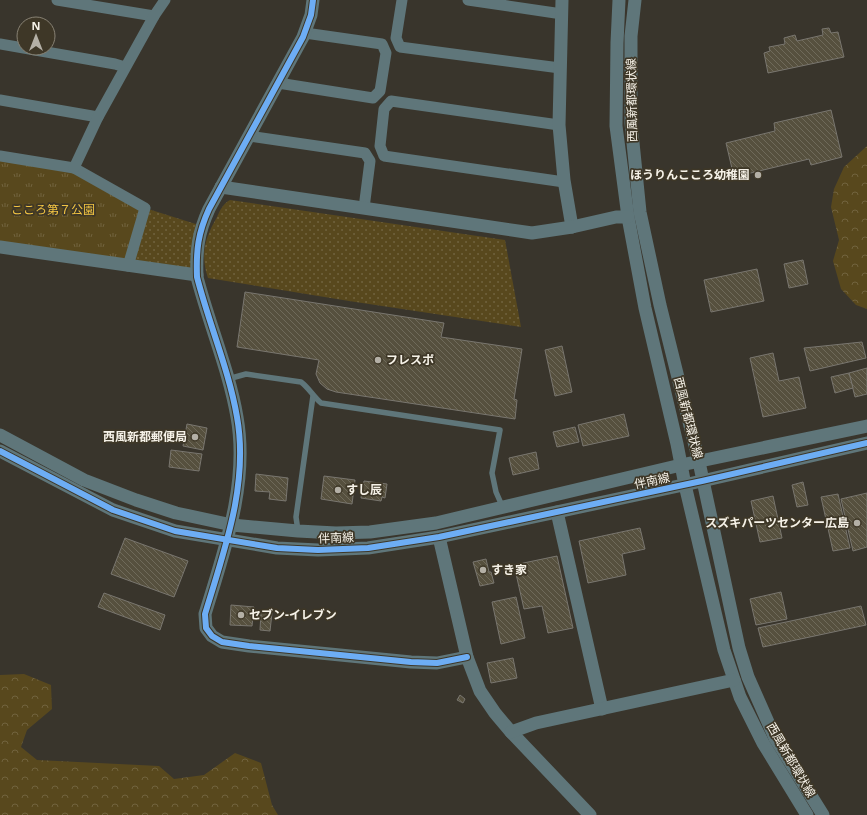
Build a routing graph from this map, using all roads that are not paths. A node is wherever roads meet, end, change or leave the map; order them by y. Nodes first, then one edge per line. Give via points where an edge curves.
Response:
1 (57, 0) edge
2 (165, 0) edge
3 (313, 0) edge
4 (402, 0) edge
5 (468, 0) edge
6 (562, 0) edge
7 (619, 0) edge
8 (635, 0) edge
9 (562, 14) junction
10 (154, 16) junction
11 (305, 33) junction
12 (0, 44) edge
13 (125, 67) junction
14 (560, 68) junction
15 (278, 83) junction
16 (0, 100) edge
17 (98, 117) junction
18 (559, 125) junction
19 (249, 136) junction
20 (0, 156) edge
21 (74, 168) junction
22 (564, 182) junction
23 (221, 187) junction
24 (364, 208) junction
25 (628, 217) junction
26 (572, 227) junction
27 (0, 247) edge
28 (128, 266) junction
29 (197, 275) junction
30 (228, 379) junction
31 (313, 396) junction
32 (867, 426) edge
33 (0, 435) edge
34 (867, 443) edge
35 (0, 451) edge
36 (699, 462) junction
37 (682, 466) junction
38 (702, 482) junction
39 (685, 485) junction
40 (503, 508) junction
41 (557, 512) junction
42 (232, 525) junction
43 (298, 531) junction
44 (440, 537) junction
45 (228, 540) junction
46 (468, 657) junction
47 (734, 680) junction
48 (602, 709) junction
49 (511, 732) junction
50 (590, 815) edge
51 (807, 815) edge
52 (823, 815) edge

1 - 10 street
2 - 10 street
3 - 11 street
4 - 14 street via 396,38 400,48
5 - 9 street
6 - 9 street
7 - 25 street, 西風新都環状線 via 616,126
8 - 36 street, 西風新都環状線 via 631,36 631,123 640,212
9 - 14 street
10 - 13 street
11 - 15 street
11 - 15 street via 382,44 386,53 380,91 373,98
12 - 13 street
13 - 17 street
14 - 18 street
15 - 19 street
16 - 17 street
17 - 21 street
18 - 22 street
18 - 22 street via 391,101 384,109 380,146 384,156
19 - 23 street
19 - 24 street via 365,153 370,161
20 - 21 street
21 - 28 street via 145,208
22 - 26 street
23 - 24 street
23 - 29 street via 199,235
24 - 26 street via 532,233
25 - 26 street via 616,217
25 - 37 street, 西風新都環状線 via 645,308
27 - 28 street
28 - 29 street
29 - 30 street
30 - 31 lane via 246,374 301,382
30 - 42 street via 240,444
31 - 40 lane via 321,403 500,430 492,474
31 - 43 lane via 296,516
32 - 36 street, 伴南線
33 - 42 street, 伴南線 via 84,480 176,513
34 - 38 street, 伴南線
35 - 45 street, 伴南線 via 113,510 175,531
36 - 37 street, 伴南線
36 - 38 street, 西風新都環状線
37 - 39 street, 西風新都環状線
37 - 40 street, 伴南線
38 - 39 street, 伴南線
38 - 52 street, 西風新都環状線 via 739,648 748,677 775,738
39 - 41 street, 伴南線
39 - 47 street, 西風新都環状線 via 724,650
40 - 43 street, 伴南線 via 436,524 370,532
41 - 44 street, 伴南線
41 - 48 street
42 - 43 street, 伴南線
42 - 45 street
44 - 45 street, 伴南線 via 368,548 318,550 276,548
44 - 46 street
45 - 46 street via 205,614 206,628 212,636 222,642 411,662 437,663
46 - 49 street via 480,691
47 - 48 street
47 - 51 street, 西風新都環状線 via 763,743
48 - 49 street via 536,723
49 - 50 street

